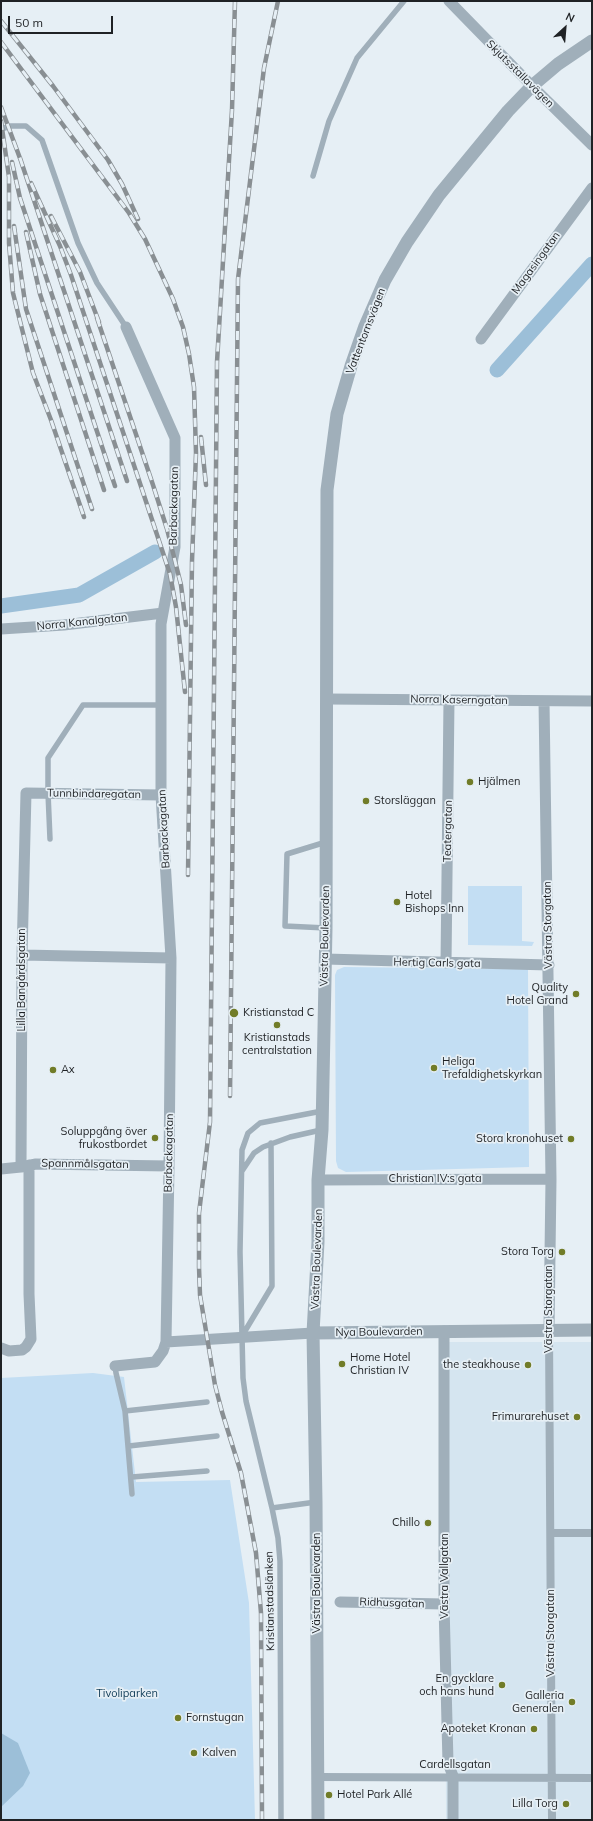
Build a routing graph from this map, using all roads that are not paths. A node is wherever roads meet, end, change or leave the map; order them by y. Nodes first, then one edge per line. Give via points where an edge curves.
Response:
1 (404, 1) edge
2 (449, 1) edge
3 (592, 41) edge
4 (532, 86) junction
5 (1, 129) edge
6 (592, 145) edge
7 (313, 176) dead end
8 (592, 188) edge
9 (126, 327) joint
10 (481, 338) dead end
11 (163, 613) junction
12 (1, 629) edge
13 (327, 699) junction
14 (449, 700) junction
15 (544, 701) junction
16 (592, 701) edge
17 (161, 705) junction
18 (26, 793) joint
19 (48, 793) junction
20 (162, 795) junction
21 (50, 839) dead end
22 (326, 842) junction
23 (326, 928) junction
24 (22, 955) junction
25 (171, 958) junction
26 (325, 959) junction
27 (446, 963) junction
28 (549, 965) junction
29 (322, 1111) junction
30 (322, 1130) junction
31 (271, 1143) junction
32 (25, 1166) junction
33 (169, 1166) junction
34 (1, 1169) edge
35 (242, 1171) junction
36 (551, 1179) junction
37 (318, 1180) junction
38 (444, 1330) junction
39 (549, 1330) junction
40 (592, 1330) edge
41 (313, 1333) junction
42 (241, 1337) junction
43 (166, 1342) junction
44 (1, 1348) edge
45 (115, 1366) joint
46 (207, 1402) dead end
47 (126, 1411) junction
48 (217, 1436) dead end
49 (129, 1446) junction
50 (207, 1471) dead end
51 (132, 1477) junction
52 (132, 1494) dead end
53 (316, 1502) junction
54 (272, 1508) junction
55 (551, 1533) junction
56 (592, 1533) edge
57 (340, 1602) dead end
58 (444, 1604) junction
59 (453, 1776) junction
60 (318, 1777) junction
61 (552, 1777) junction
62 (592, 1778) edge
63 (281, 1820) edge
64 (318, 1820) edge
65 (452, 1820) edge
66 (552, 1820) edge

1 - 7 lane via 357,58 329,121
2 - 4 street, Skjutsstallavägen
3 - 4 street, Vattentornsvägen
4 - 6 street, Skjutsstallavägen
4 - 13 street, Vattentornsvägen via 439,195 407,242 365,326 351,366 337,414 327,490
5 - 9 lane via 26,126 42,140 78,243 97,283
8 - 10 street, Magasingatan
9 - 11 street, Barbackagatan via 175,438 174,547
11 - 12 street, Norra Kanalgatan via 64,626
11 - 17 street, Barbackagatan
13 - 14 street, Norra Kaserngatan
13 - 22 street, Västra Boulevarden
14 - 15 street, Norra Kaserngatan
14 - 27 street, Teatergatan
15 - 16 street, Norra Kaserngatan
15 - 28 street, Västra Storgatan
17 - 19 lane via 83,705 48,758
17 - 20 street, Barbackagatan
18 - 19 street, Tunnbindaregatan
18 - 24 street, Lilla Bangårdsgatan
19 - 20 street, Tunnbindaregatan
19 - 21 lane
20 - 25 street, Barbackagatan
22 - 23 street, Västra Boulevarden
22 - 23 lane via 287,854 286,926
23 - 26 street, Västra Boulevarden
24 - 25 street
24 - 32 street, Lilla Bangårdsgatan
25 - 33 street, Barbackagatan
26 - 27 street, Hertig Carls gata
26 - 29 street, Västra Boulevarden
27 - 28 street, Hertig Carls gata
28 - 36 street, Västra Storgatan
29 - 30 street, Västra Boulevarden
29 - 35 lane, Kristianstadslänken via 270,1120 254,1127 248,1133 242,1150
30 - 31 lane
30 - 37 street, Västra Boulevarden
31 - 35 lane via 254,1154
31 - 42 lane via 272,1286
32 - 33 street, Spannmålsgatan
32 - 34 street, Spannmålsgatan
32 - 44 street, Lilla Bangårdsgatan via 31,1339 22,1350 9,1351
33 - 43 street, Barbackagatan
35 - 42 lane, Kristianstadslänken
36 - 37 street, Christian IV:s gata
36 - 39 street, Västra Storgatan
37 - 41 street, Västra Boulevarden via 318,1242
38 - 39 street, Nya Boulevarden
38 - 41 street, Nya Boulevarden
38 - 58 street, Västra Vallgatan
39 - 40 street, Nya Boulevarden
39 - 55 street, Västra Storgatan
41 - 42 street, Nya Boulevarden
41 - 53 street, Västra Boulevarden
42 - 43 street, Nya Boulevarden
42 - 54 lane, Kristianstadslänken via 246,1401
43 - 45 street via 155,1362
45 - 47 lane
46 - 47 lane
47 - 49 lane
48 - 49 lane
49 - 51 lane
50 - 51 lane
51 - 52 lane
53 - 54 lane
53 - 60 street, Västra Boulevarden
54 - 63 lane, Kristianstadslänken via 281,1573
55 - 56 street
55 - 61 street, Västra Storgatan
57 - 58 street, Ridhusgatan
58 - 59 street, Västra Vallgatan via 448,1763
59 - 60 street, Cardellsgatan
59 - 61 street, Cardellsgatan
59 - 65 street, Västra Vallgatan
60 - 64 street, Västra Boulevarden
61 - 62 street, Cardellsgatan
61 - 66 street, Västra Storgatan

